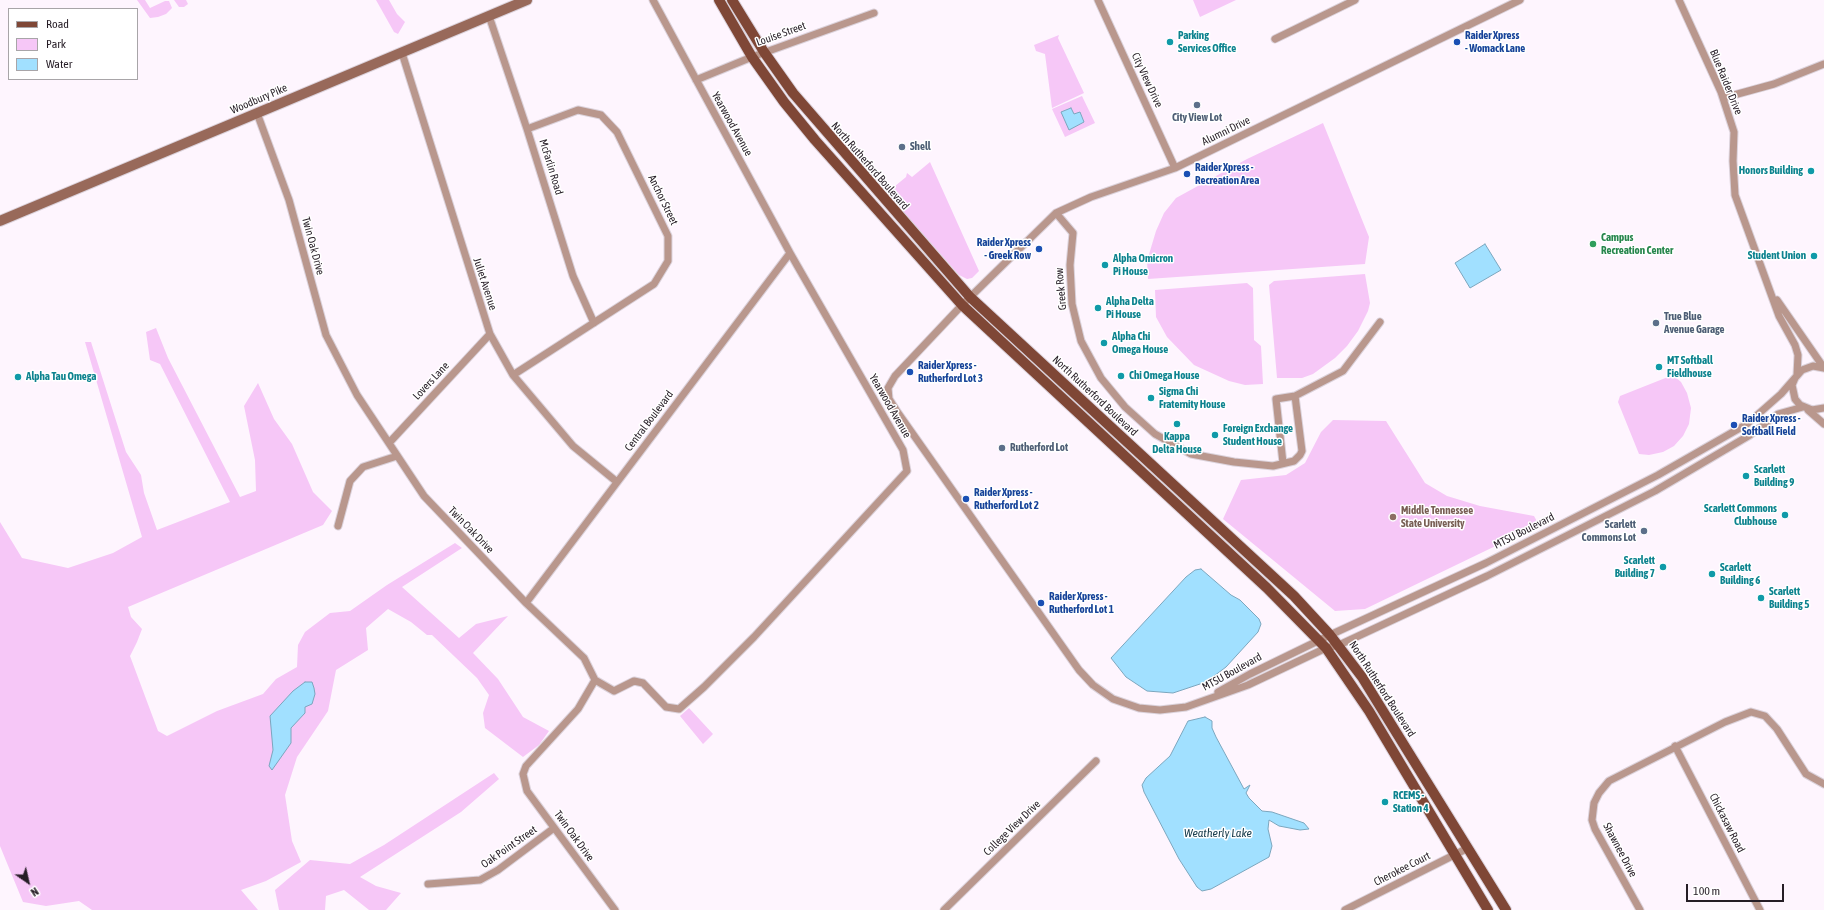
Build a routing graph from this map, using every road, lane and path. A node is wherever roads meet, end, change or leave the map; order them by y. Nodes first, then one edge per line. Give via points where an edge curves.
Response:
1 (526, 0) edge
2 (653, 0) edge
3 (719, 0) edge
4 (732, 0) edge
5 (1098, 0) edge
6 (1355, 0) edge
7 (1520, 0) edge
8 (1679, 0) edge
9 (874, 13) dead end
10 (489, 16) junction
11 (1275, 39) dead end
12 (764, 52) junction
13 (402, 53) junction
14 (752, 56) junction
15 (1824, 64) edge
16 (696, 80) junction
17 (1723, 98) junction
18 (257, 113) junction
19 (527, 129) junction
20 (1175, 168) junction
21 (1056, 213) junction
22 (0, 221) edge
23 (790, 253) junction
24 (1771, 290) junction
25 (970, 297) junction
26 (962, 305) junction
27 (1380, 322) dead end
28 (594, 323) junction
29 (490, 334) junction
30 (1824, 368) edge
31 (513, 375) junction
32 (1796, 376) junction
33 (1295, 396) junction
34 (1804, 408) junction
35 (1824, 408) edge
36 (1824, 424) edge
37 (389, 443) junction
38 (397, 456) junction
39 (1283, 463) junction
40 (617, 482) junction
41 (338, 526) dead end
42 (526, 603) junction
43 (1330, 635) junction
44 (1319, 641) junction
45 (1339, 645) junction
46 (1326, 648) junction
47 (595, 680) junction
48 (1203, 701) junction
49 (1675, 746) junction
50 (1096, 761) dead end
51 (1824, 784) edge
52 (554, 828) junction
53 (1468, 848) junction
54 (1455, 855) junction
55 (428, 884) dead end
56 (615, 910) edge
57 (944, 910) edge
58 (1345, 910) edge
59 (1488, 910) edge
60 (1506, 910) edge
61 (1640, 910) edge
62 (1760, 910) edge

1 - 10 street, Woodbury Pike
2 - 16 street, Yearwood Avenue
3 - 14 main road, North Rutherford Boulevard
4 - 12 main road, North Rutherford Boulevard
5 - 20 street, City View Drive
6 - 11 street
7 - 20 street, Alumni Drive
8 - 17 street, Blue Raider Drive
9 - 12 street, Louise Street
10 - 13 street, Woodbury Pike
10 - 19 street, McFarlin Road
12 - 14 street, Louise Street
12 - 25 main road, North Rutherford Boulevard via 821,127
13 - 18 street, Woodbury Pike
13 - 29 street, Juliet Avenue
14 - 16 street, Louise Street
14 - 26 main road, North Rutherford Boulevard via 815,140
15 - 17 street via 1780,82
16 - 23 street, Yearwood Avenue
17 - 24 street, Blue Raider Drive via 1734,132 1735,195
18 - 22 street, Woodbury Pike
18 - 37 street, Twin Oak Drive via 289,200 326,335 357,395
19 - 28 street, McFarlin Road via 573,276
19 - 28 street, Anchor Street via 578,110 601,115 617,132 668,236 668,261 654,284
20 - 21 street, Alumni Drive via 1091,197
21 - 25 street, Alumni Drive
21 - 39 street, Greek Row via 1073,233 1070,265 1072,304 1081,341 1101,378 1125,407 1155,434 1191,454 1273,466
23 - 40 street, Central Boulevard
23 - 47 street, Yearwood Avenue via 903,450 907,472 754,637 678,709 666,707 644,683 634,682 614,691
24 - 30 street, Blue Raider Drive
24 - 32 street, Blue Raider Drive via 1798,355
25 - 26 street, Alumni Drive
25 - 43 main road, North Rutherford Boulevard via 1294,596
26 - 44 main road, North Rutherford Boulevard via 1267,588
26 - 48 street, Alumni Drive via 895,376 888,388 889,399 1074,664 1093,685 1113,699 1139,708 1160,710 1186,707
27 - 33 street via 1343,371
28 - 31 street, Anchor Street
29 - 31 street, Juliet Avenue
29 - 37 street, Lovers Lane
30 - 32 street via 1807,367
31 - 40 street, Juliet Avenue via 573,446
32 - 34 street, Blue Raider Drive via 1792,392
32 - 43 street, MTSU Boulevard via 1778,397 1747,424 1658,475 1486,563
33 - 39 street via 1302,451 1297,459
33 - 39 street via 1276,399
34 - 35 street, MTSU Boulevard
34 - 36 street
34 - 45 street, MTSU Boulevard via 1778,414 1750,435 1655,491 1487,576
37 - 38 street, Twin Oak Drive
38 - 41 street via 362,466 350,481
38 - 42 street, Twin Oak Drive via 424,496
40 - 42 street, Central Boulevard
42 - 47 street, Twin Oak Drive via 584,658
43 - 44 street, MTSU Boulevard
43 - 45 main road, North Rutherford Boulevard
44 - 46 main road, North Rutherford Boulevard
44 - 48 street, MTSU Boulevard via 1250,674
45 - 46 street, MTSU Boulevard
45 - 53 main road, North Rutherford Boulevard via 1378,702
46 - 48 street, MTSU Boulevard via 1248,685
46 - 54 main road, North Rutherford Boulevard via 1369,710
47 - 52 street, Twin Oak Drive via 578,709 526,766 523,774 527,791
49 - 51 street, Shawnee Drive via 1750,712 1765,716 1777,729 1806,774
49 - 61 street, Shawnee Drive via 1609,781 1594,803 1592,820 1595,829
49 - 62 street, Chickasaw Road
50 - 57 street, College View Drive
52 - 55 street, Oak Point Street via 498,870 480,880
52 - 56 street, Twin Oak Drive
53 - 54 street, Cherokee Court
53 - 60 main road, North Rutherford Boulevard
54 - 58 street, Cherokee Court
54 - 59 main road, North Rutherford Boulevard

